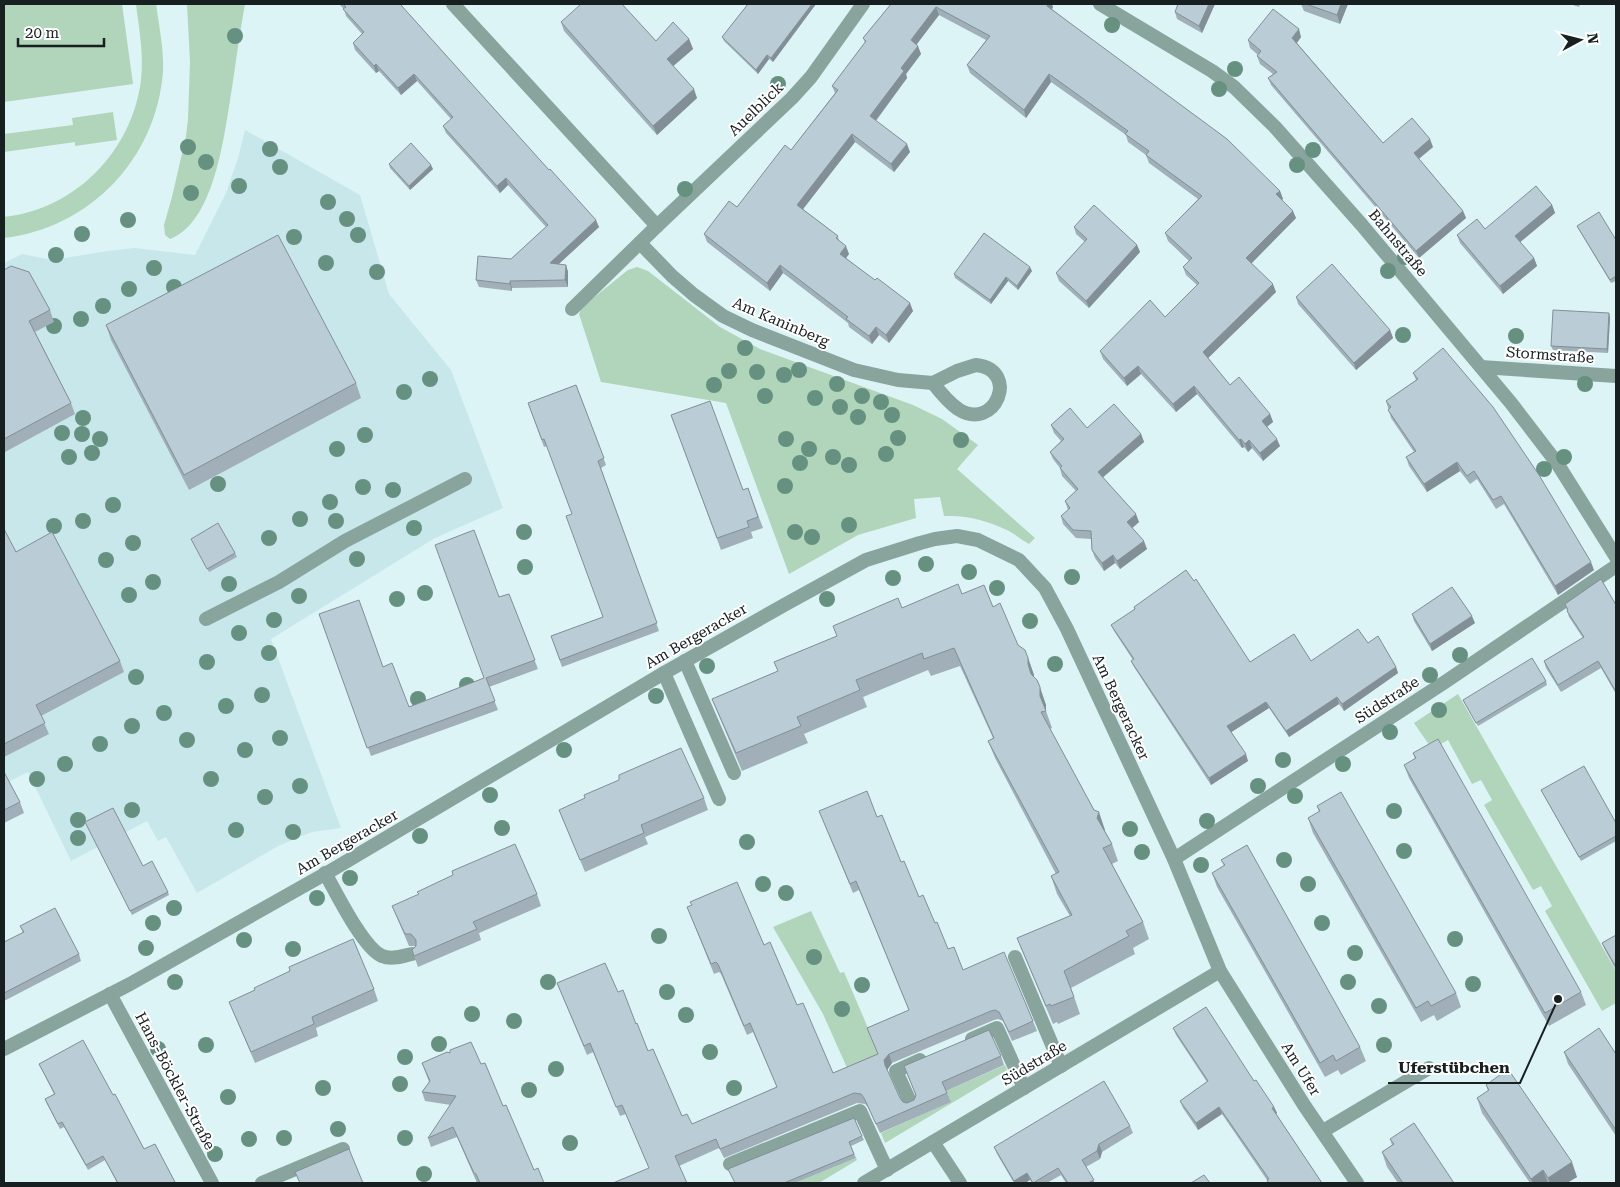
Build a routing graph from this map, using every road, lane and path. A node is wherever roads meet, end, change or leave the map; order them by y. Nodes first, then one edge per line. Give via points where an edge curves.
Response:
1 (453, 4) edge
2 (863, 4) edge
3 (1100, 4) edge
4 (657, 226) junction
5 (640, 243) junction
6 (572, 309) dead end
7 (1481, 367) junction
8 (1616, 376) edge
9 (933, 383) junction
10 (464, 479) dead end
11 (1616, 557) edge
12 (1616, 566) edge
13 (206, 620) dead end
14 (685, 662) junction
15 (664, 674) junction
16 (734, 773) edge
17 (719, 799) dead end
18 (1174, 859) junction
19 (325, 873) junction
20 (412, 954) edge
21 (1015, 957) dead end
22 (1220, 971) junction
23 (110, 994) junction
24 (960, 1044) edge
25 (4, 1049) edge
26 (932, 1055) edge
27 (1061, 1066) junction
28 (1429, 1068) dead end
29 (1024, 1088) junction
30 (911, 1104) edge
31 (1323, 1131) junction
32 (933, 1142) junction
33 (344, 1149) edge
34 (730, 1164) dead end
35 (887, 1170) junction
36 (212, 1183) edge
37 (262, 1183) edge
38 (864, 1183) edge
39 (960, 1183) edge
40 (1357, 1183) edge

1 - 4 street
2 - 4 street, Auelblick via 811,77 792,98
3 - 7 street, Bahnstraße via 1212,71 1241,94 1275,127 1361,224
4 - 5 street, Auelblick
5 - 6 street, Auelblick
5 - 9 street, Am Kaninberg via 694,295 752,330 854,370 898,380
7 - 8 street, Stormstraße
7 - 11 street, Bahnstraße via 1557,463
9 - 9 street, Am Kaninberg via 958,409 969,413 988,411 999,396 997,377 982,366 970,366
10 - 13 street via 345,540 279,582
12 - 18 street, Südstraße
14 - 15 street, Am Bergeracker
14 - 16 street
14 - 18 street, Am Bergeracker via 866,560 936,539 957,536 978,540 1019,560 1045,588
15 - 17 street
15 - 19 street, Am Bergeracker
18 - 22 street, Am Bergeracker
19 - 20 street via 369,946 381,956 395,958
19 - 23 street, Am Bergeracker
21 - 27 street
22 - 27 street, Südstraße
22 - 31 street, Am Ufer
23 - 25 street, Am Bergeracker
23 - 36 street, Hans-Böckler-Straße
24 - 29 street via 996,1028
26 - 30 street via 896,1071
27 - 29 street, Südstraße
28 - 31 street
29 - 32 street, Südstraße
31 - 40 street, Am Ufer
32 - 35 street, Südstraße
32 - 39 street
33 - 37 street
34 - 35 street via 860,1111
35 - 38 street, Südstraße

